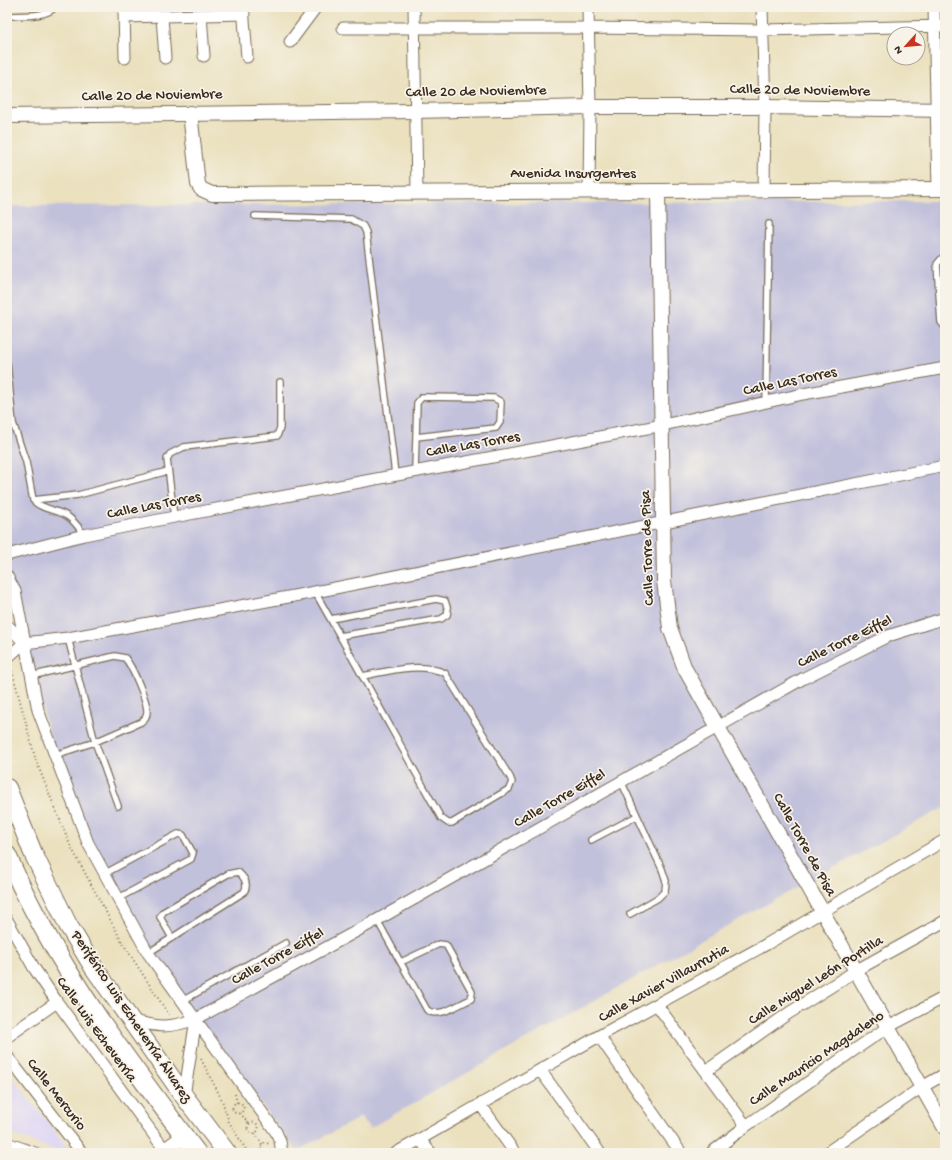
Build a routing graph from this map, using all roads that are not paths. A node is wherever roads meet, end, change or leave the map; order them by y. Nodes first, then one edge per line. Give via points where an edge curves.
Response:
1 (55, 7) edge
2 (414, 7) edge
3 (588, 7) edge
4 (762, 7) edge
5 (934, 7) edge
6 (310, 9) edge
7 (243, 11) edge
8 (124, 12) edge
9 (201, 15) junction
10 (7, 16) edge
11 (162, 17) junction
12 (940, 26) edge
13 (414, 27) junction
14 (343, 28) dead end
15 (588, 28) junction
16 (762, 30) junction
17 (290, 42) dead end
18 (204, 56) dead end
19 (247, 57) dead end
20 (125, 58) dead end
21 (165, 58) dead end
22 (590, 107) junction
23 (765, 107) junction
24 (940, 110) edge
25 (415, 111) junction
26 (190, 113) junction
27 (7, 116) edge
28 (764, 190) junction
29 (941, 190) edge
30 (589, 191) junction
31 (658, 191) junction
32 (416, 192) junction
33 (255, 216) dead end
34 (769, 224) dead end
35 (945, 257) edge
36 (945, 327) edge
37 (7, 363) edge
38 (945, 368) edge
39 (280, 382) dead end
40 (766, 402) junction
41 (663, 425) junction
42 (416, 437) junction
43 (945, 466) edge
44 (415, 470) junction
45 (168, 471) junction
46 (395, 474) junction
47 (33, 500) junction
48 (174, 517) junction
49 (663, 523) junction
50 (84, 535) junction
51 (7, 555) edge
52 (7, 576) edge
53 (315, 592) junction
54 (945, 618) edge
55 (331, 619) junction
56 (7, 625) edge
57 (340, 636) junction
58 (68, 638) junction
59 (24, 643) junction
60 (7, 658) edge
61 (75, 665) junction
62 (32, 676) junction
63 (362, 676) junction
64 (718, 726) junction
65 (95, 742) junction
66 (55, 755) junction
67 (621, 781) junction
68 (7, 788) edge
69 (118, 806) dead end
70 (637, 816) junction
71 (591, 840) dead end
72 (945, 840) edge
73 (7, 854) edge
74 (104, 874) junction
75 (117, 899) junction
76 (822, 913) junction
77 (630, 914) dead end
78 (7, 920) edge
79 (377, 920) junction
80 (945, 921) edge
81 (172, 938) junction
82 (286, 943) dead end
83 (148, 953) junction
84 (401, 962) junction
85 (857, 970) junction
86 (945, 996) edge
87 (182, 1001) junction
88 (57, 1002) junction
89 (657, 1005) junction
90 (130, 1020) junction
91 (196, 1020) junction
92 (888, 1027) junction
93 (599, 1036) junction
94 (7, 1037) edge
95 (7, 1056) edge
96 (540, 1070) junction
97 (706, 1071) junction
98 (945, 1074) edge
99 (922, 1087) junction
100 (184, 1096) junction
101 (480, 1104) junction
102 (746, 1126) junction
103 (945, 1128) edge
104 (420, 1140) junction
105 (7, 1143) edge
106 (182, 1145) edge
107 (224, 1148) edge
108 (20, 1151) edge
109 (165, 1152) edge
110 (35, 1153) edge
111 (82, 1153) edge
112 (197, 1153) edge
113 (282, 1153) edge
114 (396, 1153) edge
115 (430, 1153) edge
116 (515, 1153) edge
117 (600, 1153) edge
118 (681, 1153) edge
119 (711, 1153) edge
120 (826, 1153) edge

1 - 10 lane via 43,14
2 - 13 street
3 - 15 street
4 - 16 street
5 - 12 street
6 - 17 street
7 - 9 street
7 - 19 street
8 - 11 street
8 - 20 street
9 - 11 street
9 - 18 street
11 - 21 street
12 - 16 street
12 - 24 street
13 - 14 street
13 - 15 street
13 - 25 street
15 - 16 street
15 - 22 street
16 - 23 street
22 - 23 street, Calle 20 de Noviembre
22 - 25 street, Calle 20 de Noviembre
22 - 30 street
23 - 24 street, Calle 20 de Noviembre
23 - 28 street
24 - 29 street
25 - 26 street, Calle 20 de Noviembre
25 - 32 street
26 - 27 street, Calle 20 de Noviembre
26 - 32 street, Avenida Insurgentes via 197,178 201,189 212,194
28 - 29 street, Avenida Insurgentes
28 - 31 street, Avenida Insurgentes
30 - 31 street, Avenida Insurgentes
30 - 32 street, Avenida Insurgentes
31 - 41 street, Calle Torre de Pisa
33 - 46 lane via 351,219 363,226 366,232
34 - 40 lane
35 - 36 lane via 937,264 941,322
37 - 47 lane via 13,423 26,462
38 - 40 street, Calle Las Torres
39 - 45 lane via 280,428 277,436 184,447 170,454 167,459
40 - 41 street, Calle Las Torres
41 - 44 street, Calle Las Torres
41 - 49 street, Calle Torre de Pisa
42 - 42 lane via 496,428 500,422 500,400 422,397 417,403
42 - 44 lane
43 - 49 street
44 - 46 street, Calle Las Torres
45 - 47 lane via 85,493
45 - 48 lane
46 - 48 street, Calle Las Torres
47 - 50 lane via 68,516
48 - 50 street, Calle Las Torres
49 - 53 street
49 - 64 street, Calle Torre de Pisa via 664,581 670,628 685,669
50 - 51 street, Calle Las Torres
52 - 59 street via 15,591
53 - 55 lane
53 - 58 street
54 - 64 street, Calle Torre Eiffel via 888,636
55 - 57 lane
55 - 57 lane via 436,599 445,601 448,610 447,615 441,619
56 - 59 street
57 - 63 lane
58 - 59 street
58 - 61 lane
59 - 60 street
59 - 62 street
61 - 62 lane
61 - 65 lane
61 - 65 lane via 115,656 125,658 132,666 147,710 146,717 141,722
62 - 66 street via 38,710
63 - 63 lane via 416,667 432,668 445,673 510,777 512,782 509,789 452,823 444,822
64 - 67 street, Calle Torre Eiffel
64 - 76 street, Calle Torre de Pisa
65 - 66 lane
65 - 69 lane
66 - 74 street via 88,843
67 - 70 lane
67 - 79 street, Calle Torre Eiffel
68 - 90 highway, Periférico Luis Echeverría Álvarez via 33,853 68,924 94,968
70 - 71 lane
70 - 77 lane via 666,881 665,891 658,898
72 - 76 street, Calle Xavier Villaurrutia
73 - 106 highway, Periférico Luis Echeverría Álvarez via 20,885 63,963
74 - 75 street
74 - 75 lane via 178,834 183,835 193,853 191,859
75 - 83 street
76 - 85 street, Calle Torre de Pisa
76 - 89 street, Calle Xavier Villaurrutia
78 - 88 street, Calle Luis Echeverría
79 - 84 lane
79 - 91 street, Calle Torre Eiffel
80 - 85 street, Calle Miguel León Portilla
81 - 81 lane via 161,921 163,912 228,874 238,872 242,875 247,888 244,892
81 - 83 lane
82 - 87 lane
83 - 87 street
84 - 84 lane via 439,944 446,945 472,992 471,999 440,1013 431,1013
85 - 92 street, Calle Torre de Pisa
85 - 97 street, Calle Miguel León Portilla via 789,1013
86 - 92 street, Calle Mauricio Magdaleno
87 - 91 street
88 - 94 street
88 - 109 street, Calle Luis Echeverría
89 - 93 street, Calle Xavier Villaurrutia
89 - 97 street
90 - 91 street, Calle Torre Eiffel via 163,1027
90 - 100 highway, Periférico Luis Echeverría Álvarez
91 - 100 street
91 - 113 street via 276,1132
92 - 99 street, Calle Torre de Pisa
92 - 102 street, Calle Mauricio Magdaleno
93 - 96 street, Calle Xavier Villaurrutia
93 - 118 street
95 - 111 street, Calle Mercurio
96 - 101 street, Calle Xavier Villaurrutia
96 - 117 street
97 - 102 street
98 - 99 street
99 - 103 street, Calle Torre de Pisa
99 - 120 street
100 - 106 highway
100 - 107 highway, Periférico Luis Echeverría Álvarez
101 - 104 street, Calle Xavier Villaurrutia
101 - 116 street
102 - 119 street, Calle Mauricio Magdaleno
104 - 114 street, Calle Xavier Villaurrutia
104 - 115 street
105 - 108 street
106 - 107 highway
106 - 109 street
106 - 112 highway, Periférico Luis Echeverría Álvarez
108 - 110 street

